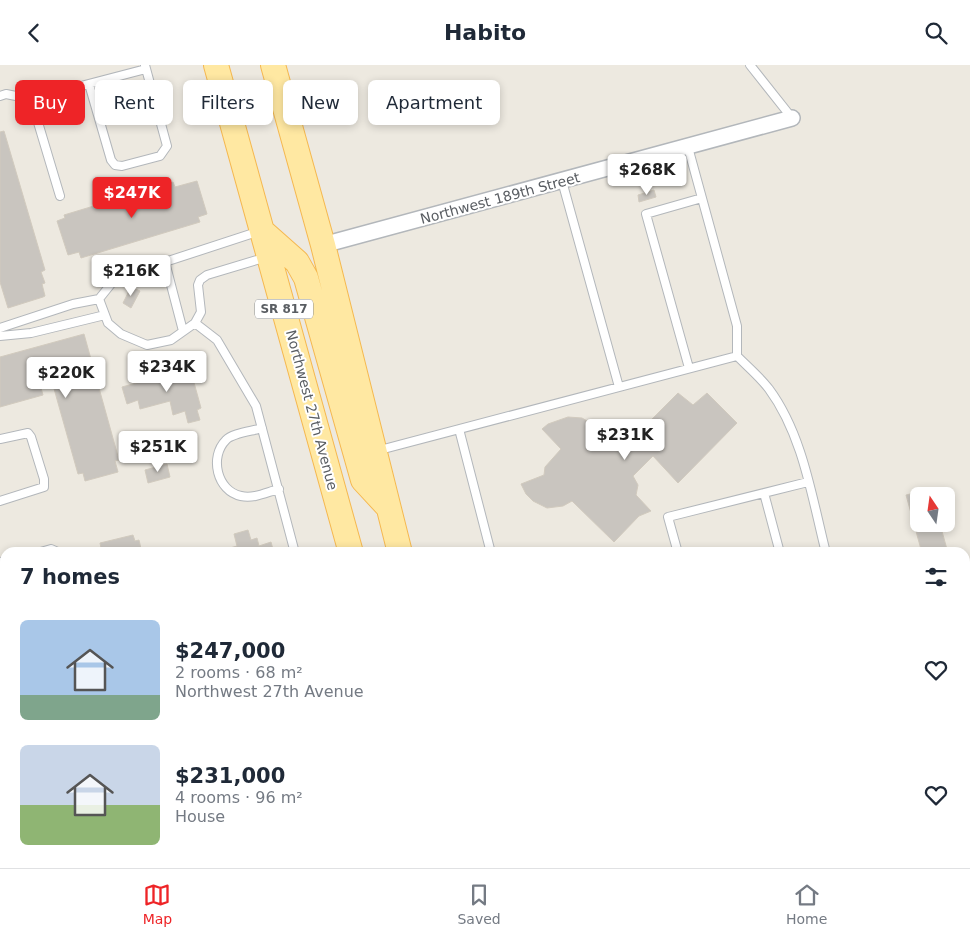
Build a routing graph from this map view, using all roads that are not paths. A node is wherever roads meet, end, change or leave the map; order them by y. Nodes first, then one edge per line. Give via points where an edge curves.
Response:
1 (216, 65) edge
2 (273, 65) edge
3 (750, 65) edge
4 (146, 67) edge
5 (89, 85) junction
6 (85, 86) edge
7 (0, 96) edge
8 (15, 96) edge
9 (792, 119) joint
10 (39, 125) edge
11 (688, 147) junction
12 (562, 181) junction
13 (60, 196) dead end
14 (702, 199) junction
15 (262, 230) junction
16 (323, 245) junction
17 (269, 256) junction
18 (165, 262) junction
19 (99, 299) junction
20 (105, 315) junction
21 (195, 323) junction
22 (0, 328) edge
23 (183, 331) junction
24 (0, 336) edge
25 (737, 356) junction
26 (690, 368) junction
27 (619, 387) junction
28 (262, 428) junction
29 (459, 429) junction
30 (0, 439) edge
31 (375, 451) junction
32 (808, 482) junction
33 (279, 489) junction
34 (764, 493) junction
35 (0, 501) edge
36 (389, 508) junction
37 (294, 547) edge
38 (349, 547) edge
39 (399, 547) edge
40 (489, 547) edge
41 (676, 547) edge
42 (778, 547) edge
43 (824, 547) edge

1 - 15 main road, Northwest 27th Avenue / SR 817
2 - 16 main road
3 - 9 lane
4 - 5 lane
4 - 5 lane via 167,146 160,156 122,166 114,165
5 - 6 lane
7 - 8 lane
9 - 11 street, Northwest 189th Street
10 - 13 lane
11 - 12 street, Northwest 189th Street
11 - 14 lane
12 - 16 street, Northwest 189th Street
12 - 27 lane
14 - 25 lane via 738,326
14 - 26 lane via 646,214
15 - 17 main road, Northwest 27th Avenue / SR 817
15 - 18 lane
15 - 36 main road via 297,263 306,278 363,480
16 - 31 main road
17 - 21 lane via 200,280 197,291 200,312
17 - 38 main road, Northwest 27th Avenue / SR 817
18 - 19 lane via 135,269 115,279
18 - 23 lane
19 - 20 lane
19 - 22 lane via 73,304
20 - 23 lane via 108,323 121,335 147,345 171,340
20 - 24 lane via 32,333
21 - 23 lane
21 - 28 lane via 217,340 236,369 256,406
25 - 26 lane
25 - 32 lane via 769,388 788,419
26 - 27 lane
27 - 29 lane
28 - 33 lane
28 - 33 lane via 227,438 218,451 218,472 228,488 240,496 256,496
29 - 31 lane
29 - 40 lane
30 - 35 lane via 28,433 44,479 44,487
31 - 36 main road
32 - 34 lane
32 - 43 lane
33 - 37 lane
34 - 41 lane via 668,517
34 - 42 lane
36 - 39 main road

